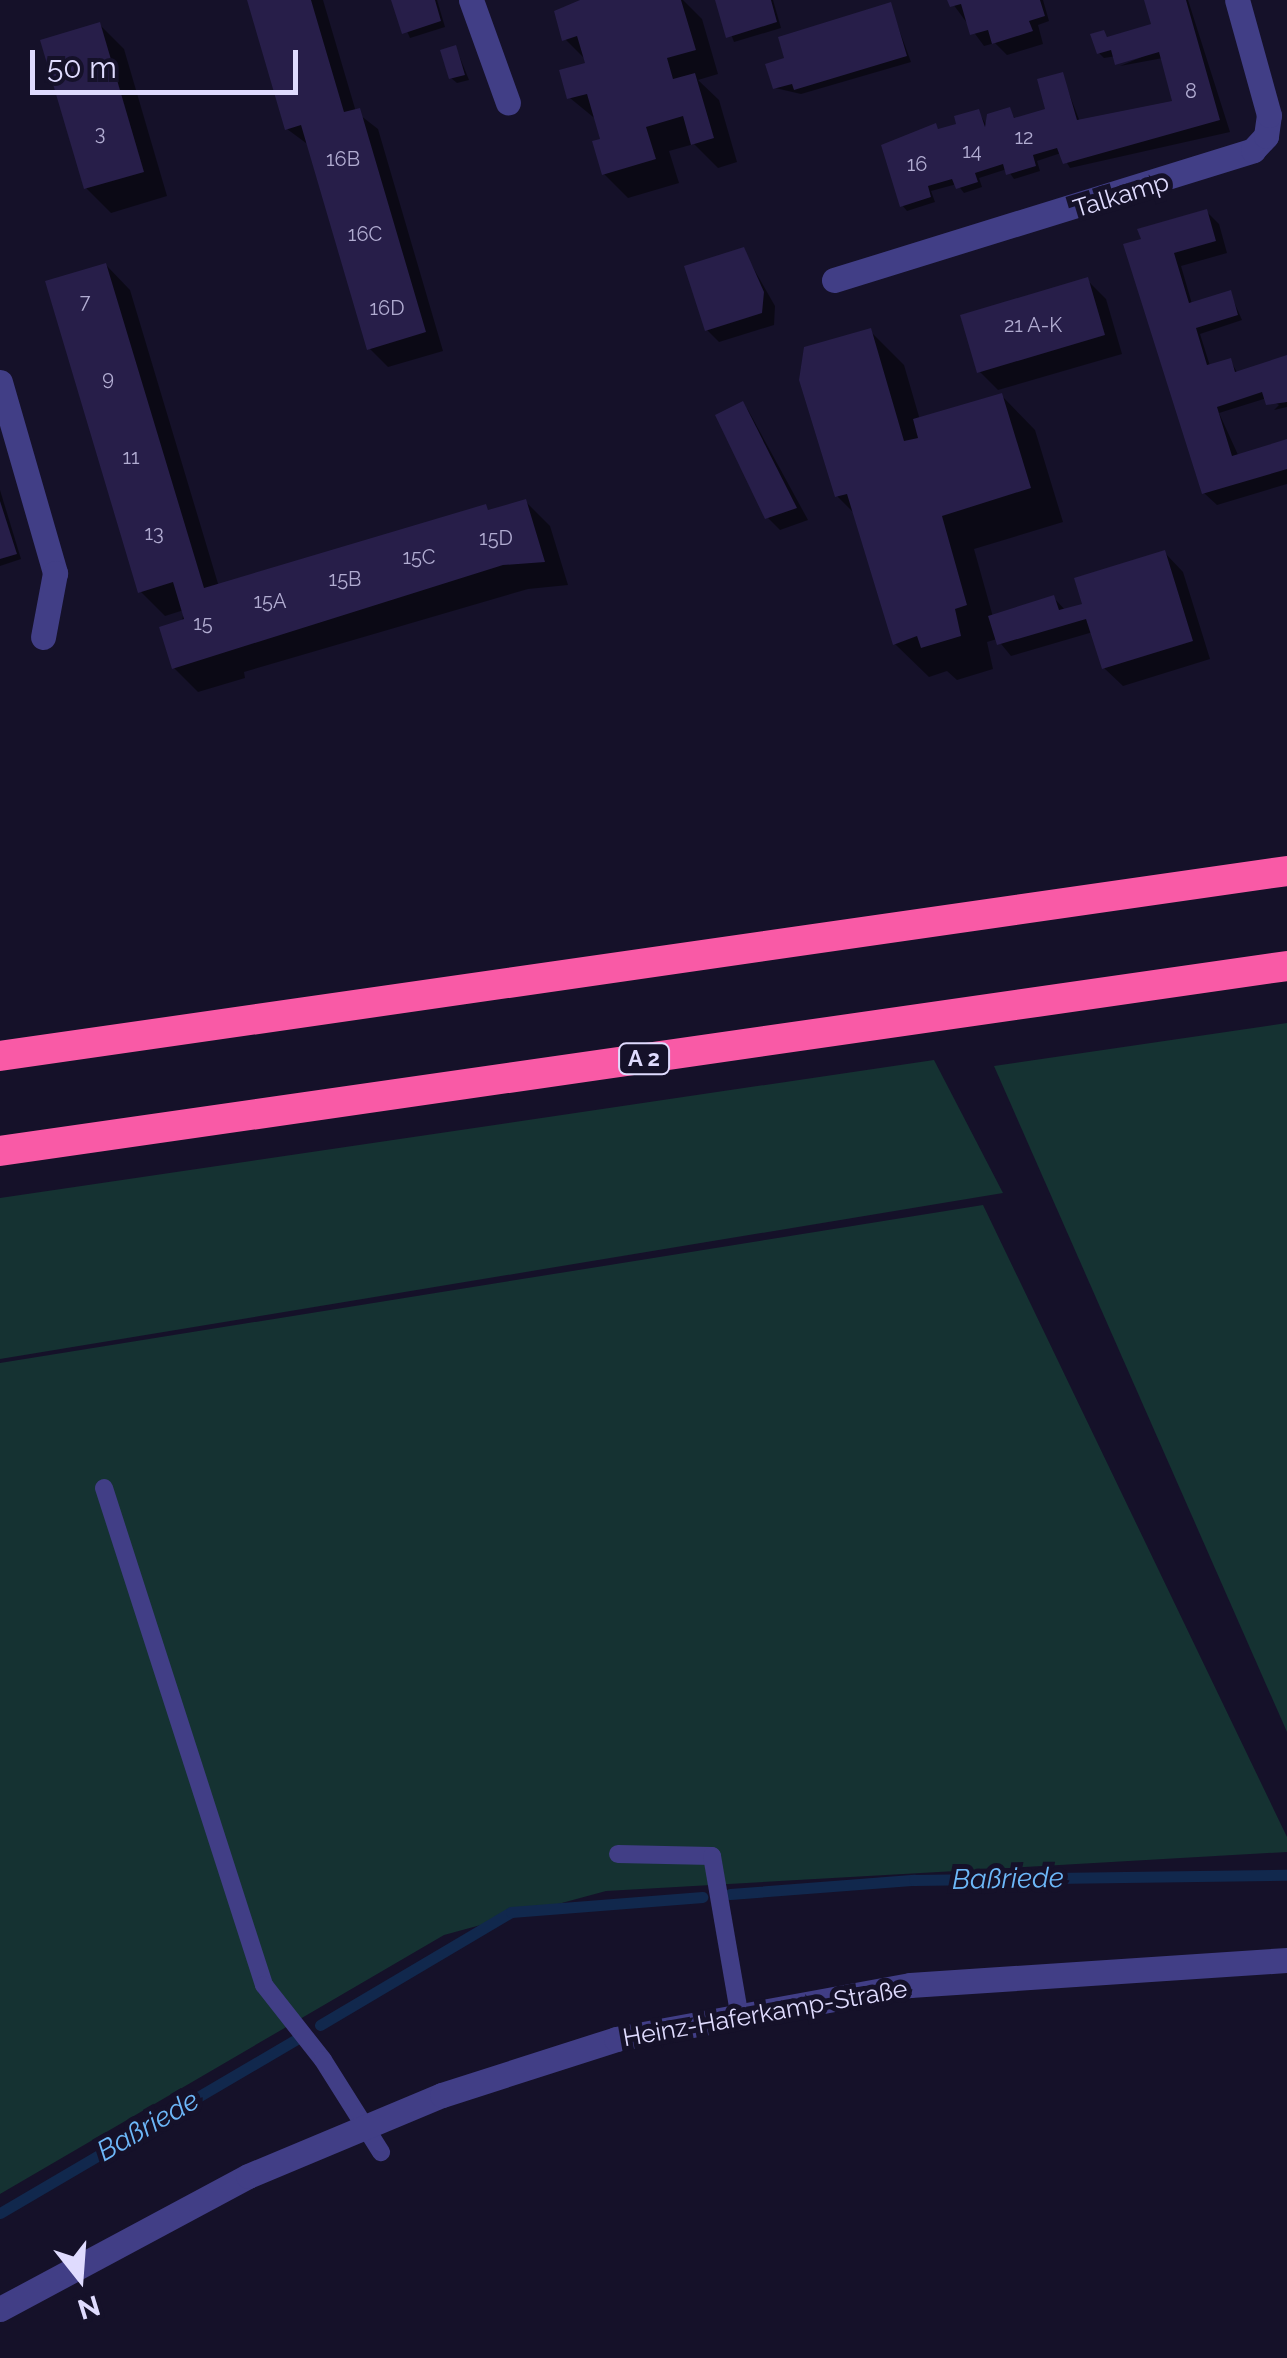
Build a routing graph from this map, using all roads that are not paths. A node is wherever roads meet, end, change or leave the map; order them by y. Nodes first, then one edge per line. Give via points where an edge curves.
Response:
1 (471, 0) edge
2 (1237, 0) edge
3 (508, 103) dead end
4 (834, 280) dead end
5 (0, 382) edge
6 (42, 636) dead end
7 (1287, 871) edge
8 (1287, 966) edge
9 (0, 1056) edge
10 (0, 1151) edge
11 (104, 1488) dead end
12 (618, 1854) dead end
13 (1287, 1960) edge
14 (739, 2013) junction
15 (366, 2126) junction
16 (381, 2152) dead end
17 (0, 2309) edge

1 - 3 street
2 - 4 street, Talkamp via 1269,115 1266,136 1253,150
5 - 6 street via 55,573
7 - 9 highway
8 - 10 highway, A 2
11 - 15 lane via 264,1986
12 - 14 lane via 712,1856
13 - 14 street, Heinz-Haferkamp-Straße via 910,1986
14 - 15 street, Heinz-Haferkamp-Straße via 538,2062
15 - 16 lane
15 - 17 street, Heinz-Haferkamp-Straße via 138,2230

